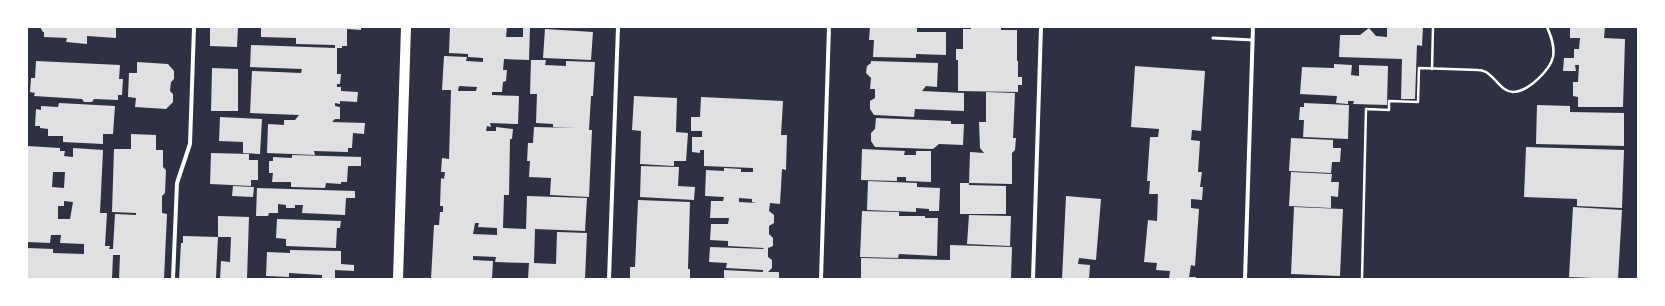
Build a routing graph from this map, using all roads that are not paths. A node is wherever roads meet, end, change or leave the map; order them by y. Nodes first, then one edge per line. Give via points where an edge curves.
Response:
1 (194, 27) edge
2 (406, 27) edge
3 (618, 27) edge
4 (829, 27) edge
5 (1041, 27) edge
6 (1253, 27) edge
7 (1213, 38) dead end
8 (1253, 40) junction
9 (173, 279) edge
10 (398, 279) edge
11 (609, 279) edge
12 (821, 279) edge
13 (1033, 279) edge
14 (1245, 279) edge

1 - 9 street via 190,144 177,183
2 - 10 main road
3 - 11 street
4 - 12 street
5 - 13 street
6 - 8 street
7 - 8 lane
8 - 14 street

